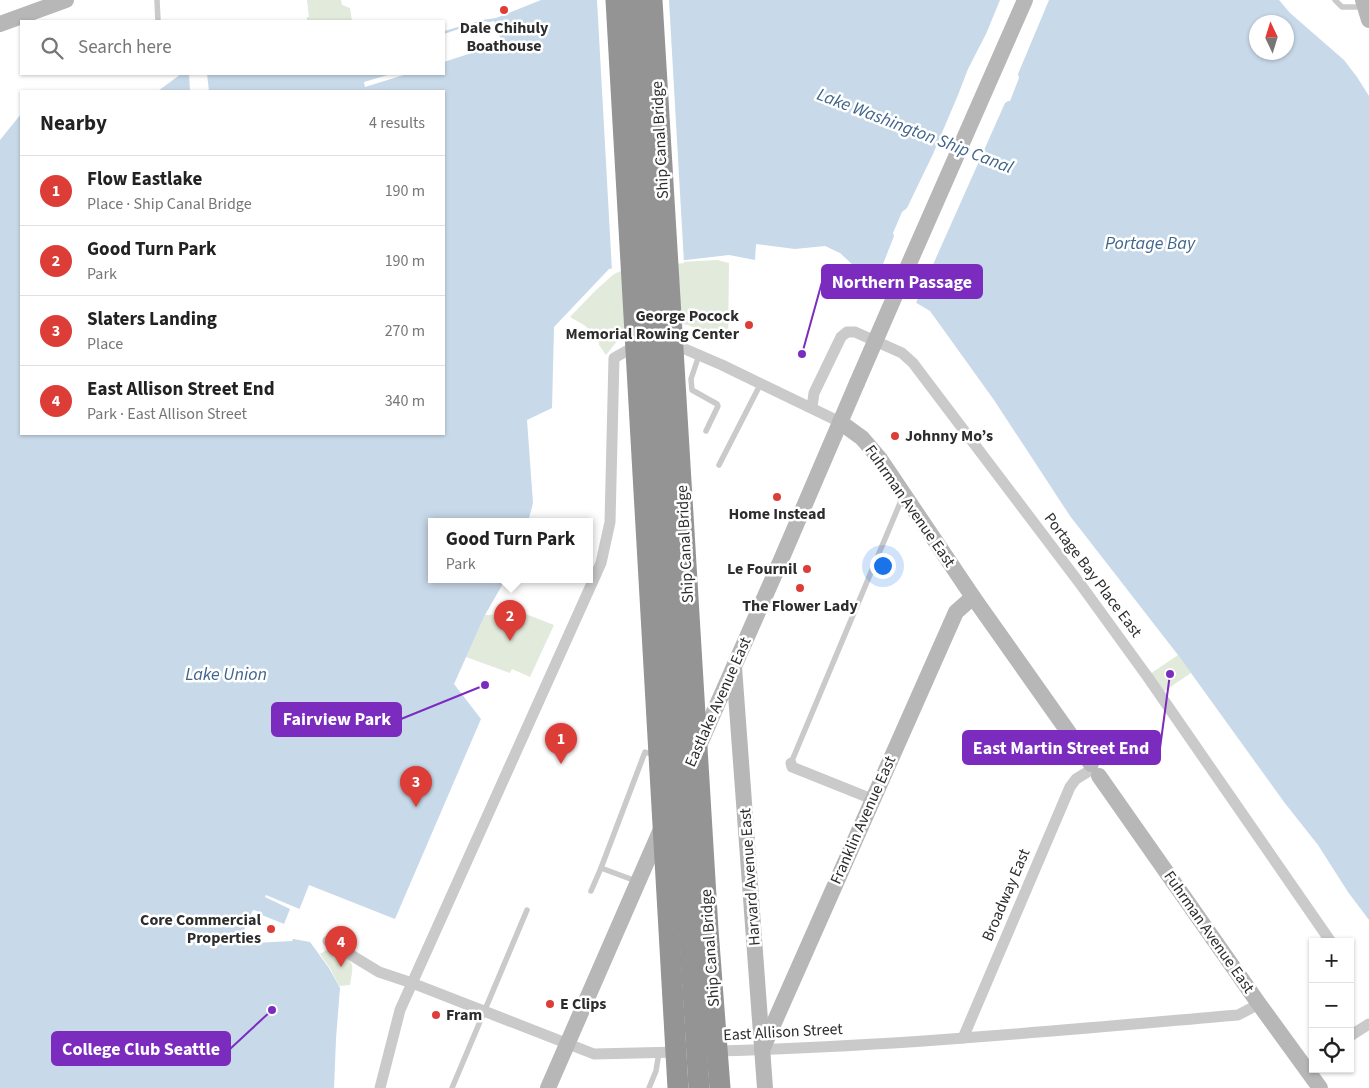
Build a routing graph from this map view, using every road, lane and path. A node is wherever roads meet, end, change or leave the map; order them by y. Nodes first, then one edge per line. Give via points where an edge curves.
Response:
1 (66, 0) edge
2 (157, 0) edge
3 (616, 0) edge
4 (635, 0) edge
5 (652, 0) edge
6 (1025, 0) edge
7 (1336, 0) edge
8 (1365, 9) edge
9 (158, 20) edge
10 (0, 24) edge
11 (699, 355) junction
12 (761, 383) junction
13 (812, 407) junction
14 (840, 422) junction
15 (706, 431) dead end
16 (719, 465) dead end
17 (904, 494) junction
18 (593, 581) edge
19 (592, 583) edge
20 (973, 597) junction
21 (734, 665) junction
22 (684, 762) dead end
23 (791, 763) joint
24 (1093, 770) junction
25 (872, 799) junction
26 (601, 868) junction
27 (638, 882) junction
28 (592, 891) dead end
29 (527, 910) dead end
30 (1328, 938) edge
31 (328, 941) dead end
32 (412, 983) junction
33 (1259, 1004) junction
34 (485, 1011) junction
35 (1369, 1024) edge
36 (1354, 1033) edge
37 (963, 1038) junction
38 (567, 1043) junction
39 (762, 1050) junction
40 (659, 1052) junction
41 (1309, 1064) edge
42 (1313, 1073) edge
43 (380, 1088) edge
44 (452, 1088) edge
45 (548, 1088) edge
46 (649, 1088) edge
47 (678, 1088) edge
48 (699, 1088) edge
49 (720, 1088) edge
50 (765, 1088) edge
51 (1320, 1088) edge

1 - 10 main road
2 - 9 lane
3 - 47 highway, bridge
4 - 48 highway, Ship Canal Bridge, bridge
5 - 49 highway, Ship Canal Bridge, bridge
6 - 14 main road, Eastlake Avenue East, bridge
7 - 8 lane via 1342,8
11 - 12 street, Fuhrman Avenue East
11 - 15 lane via 691,379 692,390 718,406
11 - 18 street, Fuhrman Avenue East via 654,336 614,358 610,522 601,563
12 - 13 street, Fuhrman Avenue East
12 - 16 lane
13 - 14 street, Fuhrman Avenue East
13 - 30 street, Portage Bay Place East via 816,388 841,337 847,332 855,332 913,362 1147,676
14 - 17 main road, Fuhrman Avenue East via 871,448
14 - 21 main road, Eastlake Avenue East
17 - 20 main road, Fuhrman Avenue East
17 - 23 lane
19 - 32 street, Fuhrman Avenue East
20 - 24 main road, Fuhrman Avenue East
20 - 25 main road, Franklin Avenue East via 956,612
21 - 27 main road, Eastlake Avenue East
21 - 39 main road, Harvard Avenue East
22 - 26 lane via 645,752
23 - 25 street via 792,767
24 - 33 main road, Fuhrman Avenue East
24 - 37 street, Broadway East via 1076,779 1070,787
25 - 39 main road, Franklin Avenue East
26 - 27 lane
26 - 28 lane
27 - 38 main road, Eastlake Avenue East
29 - 34 lane
31 - 32 street, East Allison Street via 379,972
32 - 34 street, East Allison Street
32 - 43 street via 400,1010
33 - 37 street, East Allison Street via 1238,1015
33 - 41 main road, Fuhrman Avenue East
34 - 38 street, East Allison Street
34 - 44 lane
35 - 36 street
37 - 39 street, East Allison Street
38 - 40 street, East Allison Street via 599,1055
38 - 45 main road, Eastlake Avenue East
39 - 40 street, East Allison Street
39 - 50 main road, Harvard Avenue East
40 - 46 lane
42 - 51 main road, Fuhrman Avenue East

